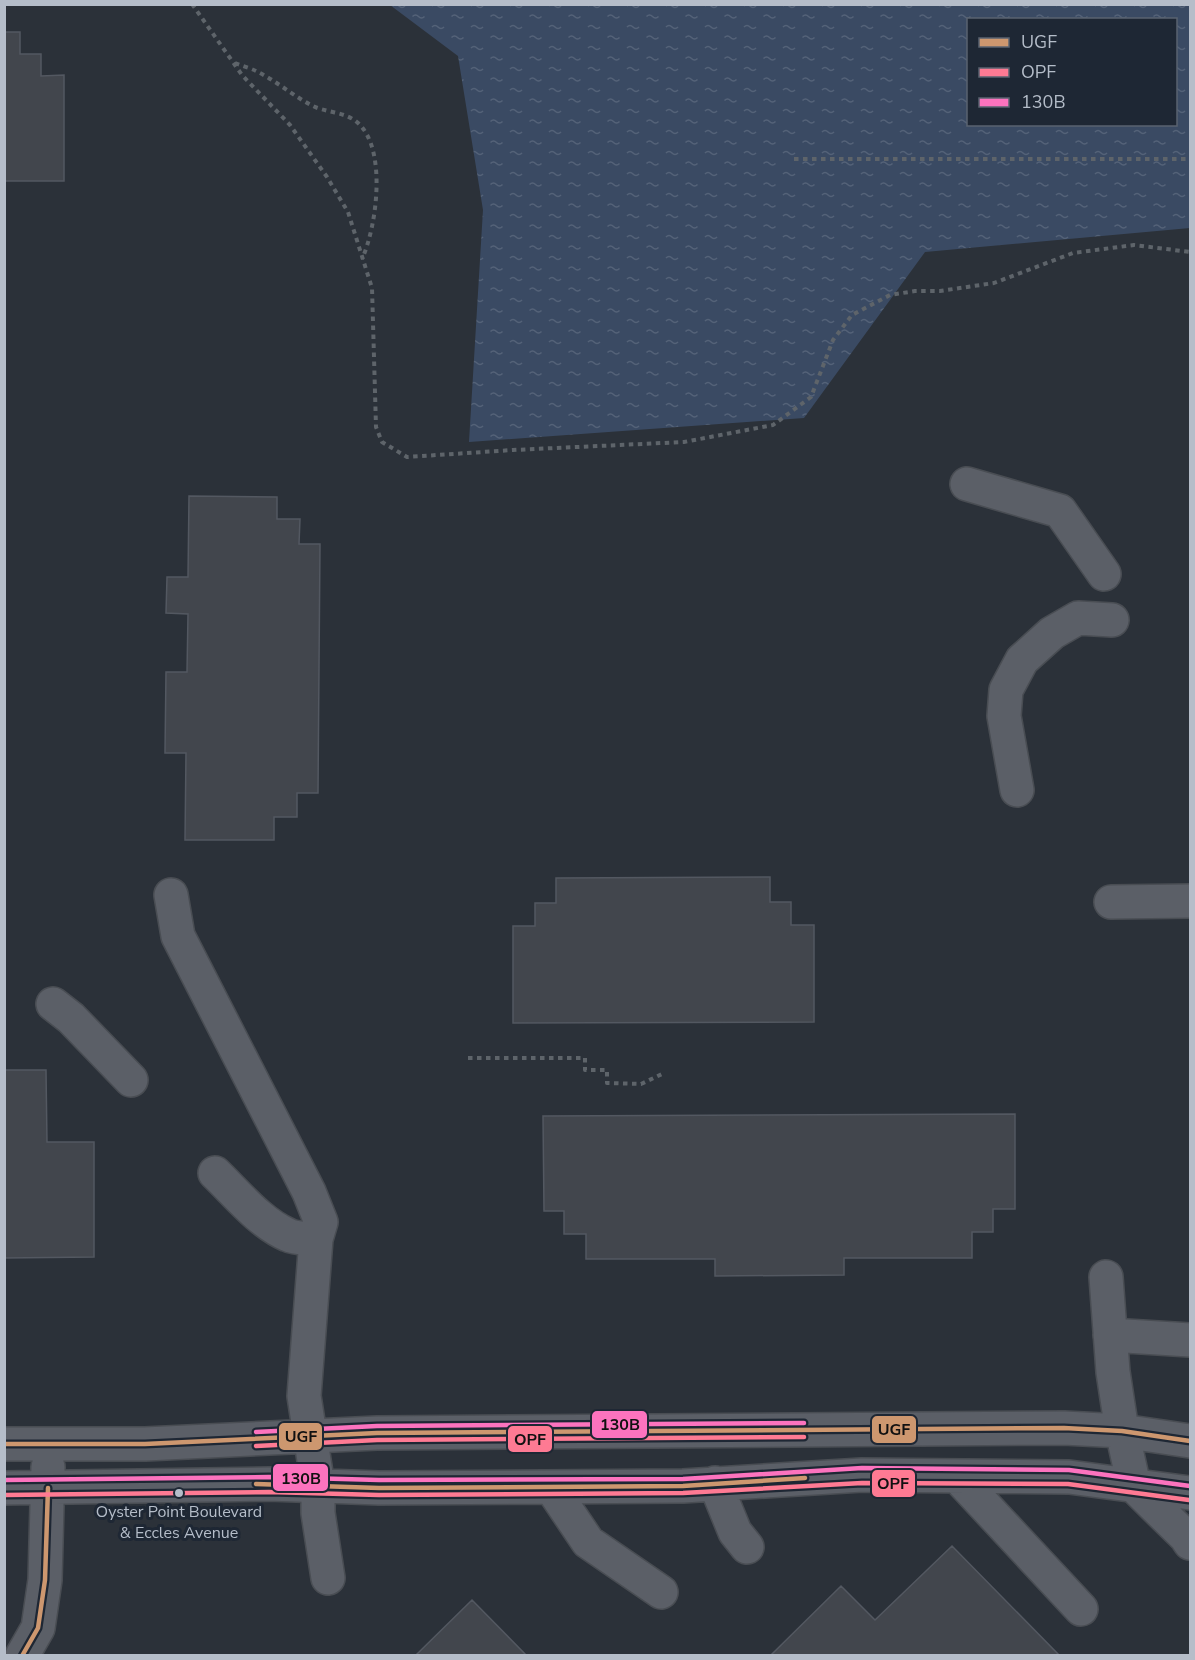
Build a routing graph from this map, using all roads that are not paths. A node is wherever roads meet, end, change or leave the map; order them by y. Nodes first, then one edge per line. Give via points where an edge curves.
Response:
1 (967, 484) dead end
2 (1104, 573) dead end
3 (1112, 620) dead end
4 (1017, 790) dead end
5 (171, 895) dead end
6 (1191, 901) edge
7 (1111, 902) dead end
8 (53, 1005) dead end
9 (131, 1080) dead end
10 (215, 1173) dead end
11 (316, 1239) junction
12 (1106, 1278) dead end
13 (1110, 1335) junction
14 (1191, 1340) edge
15 (1122, 1431) junction
16 (309, 1437) junction
17 (1191, 1441) edge
18 (4, 1444) edge
19 (49, 1444) junction
20 (957, 1477) junction
21 (715, 1483) junction
22 (318, 1486) junction
23 (1134, 1486) junction
24 (551, 1487) junction
25 (4, 1488) edge
26 (48, 1488) junction
27 (1191, 1493) edge
28 (1191, 1543) edge
29 (747, 1547) dead end
30 (328, 1578) dead end
31 (662, 1592) dead end
32 (1082, 1609) dead end
33 (4, 1638) edge
34 (15, 1656) edge
35 (22, 1656) edge

1 - 2 street via 1060,511
3 - 4 street via 1078,618 1052,633 1022,660 1006,690 1004,717
5 - 11 street via 178,936 309,1192 321,1222
6 - 7 street
8 - 9 street via 71,1018
10 - 11 street via 275,1228 290,1237
11 - 16 street via 304,1396
12 - 13 street
13 - 14 street
13 - 15 street
15 - 16 street via 1052,1428 432,1432
15 - 17 street
15 - 23 street
16 - 19 street
16 - 22 street
18 - 19 street
19 - 26 street
20 - 21 street via 862,1475
20 - 23 street via 1069,1477
20 - 32 street
21 - 24 street
21 - 29 street via 735,1532
22 - 24 street
22 - 26 street
22 - 30 street
23 - 27 street
23 - 28 street
24 - 31 street via 588,1542
25 - 26 street
26 - 35 street via 45,1580 38,1628
33 - 34 street

